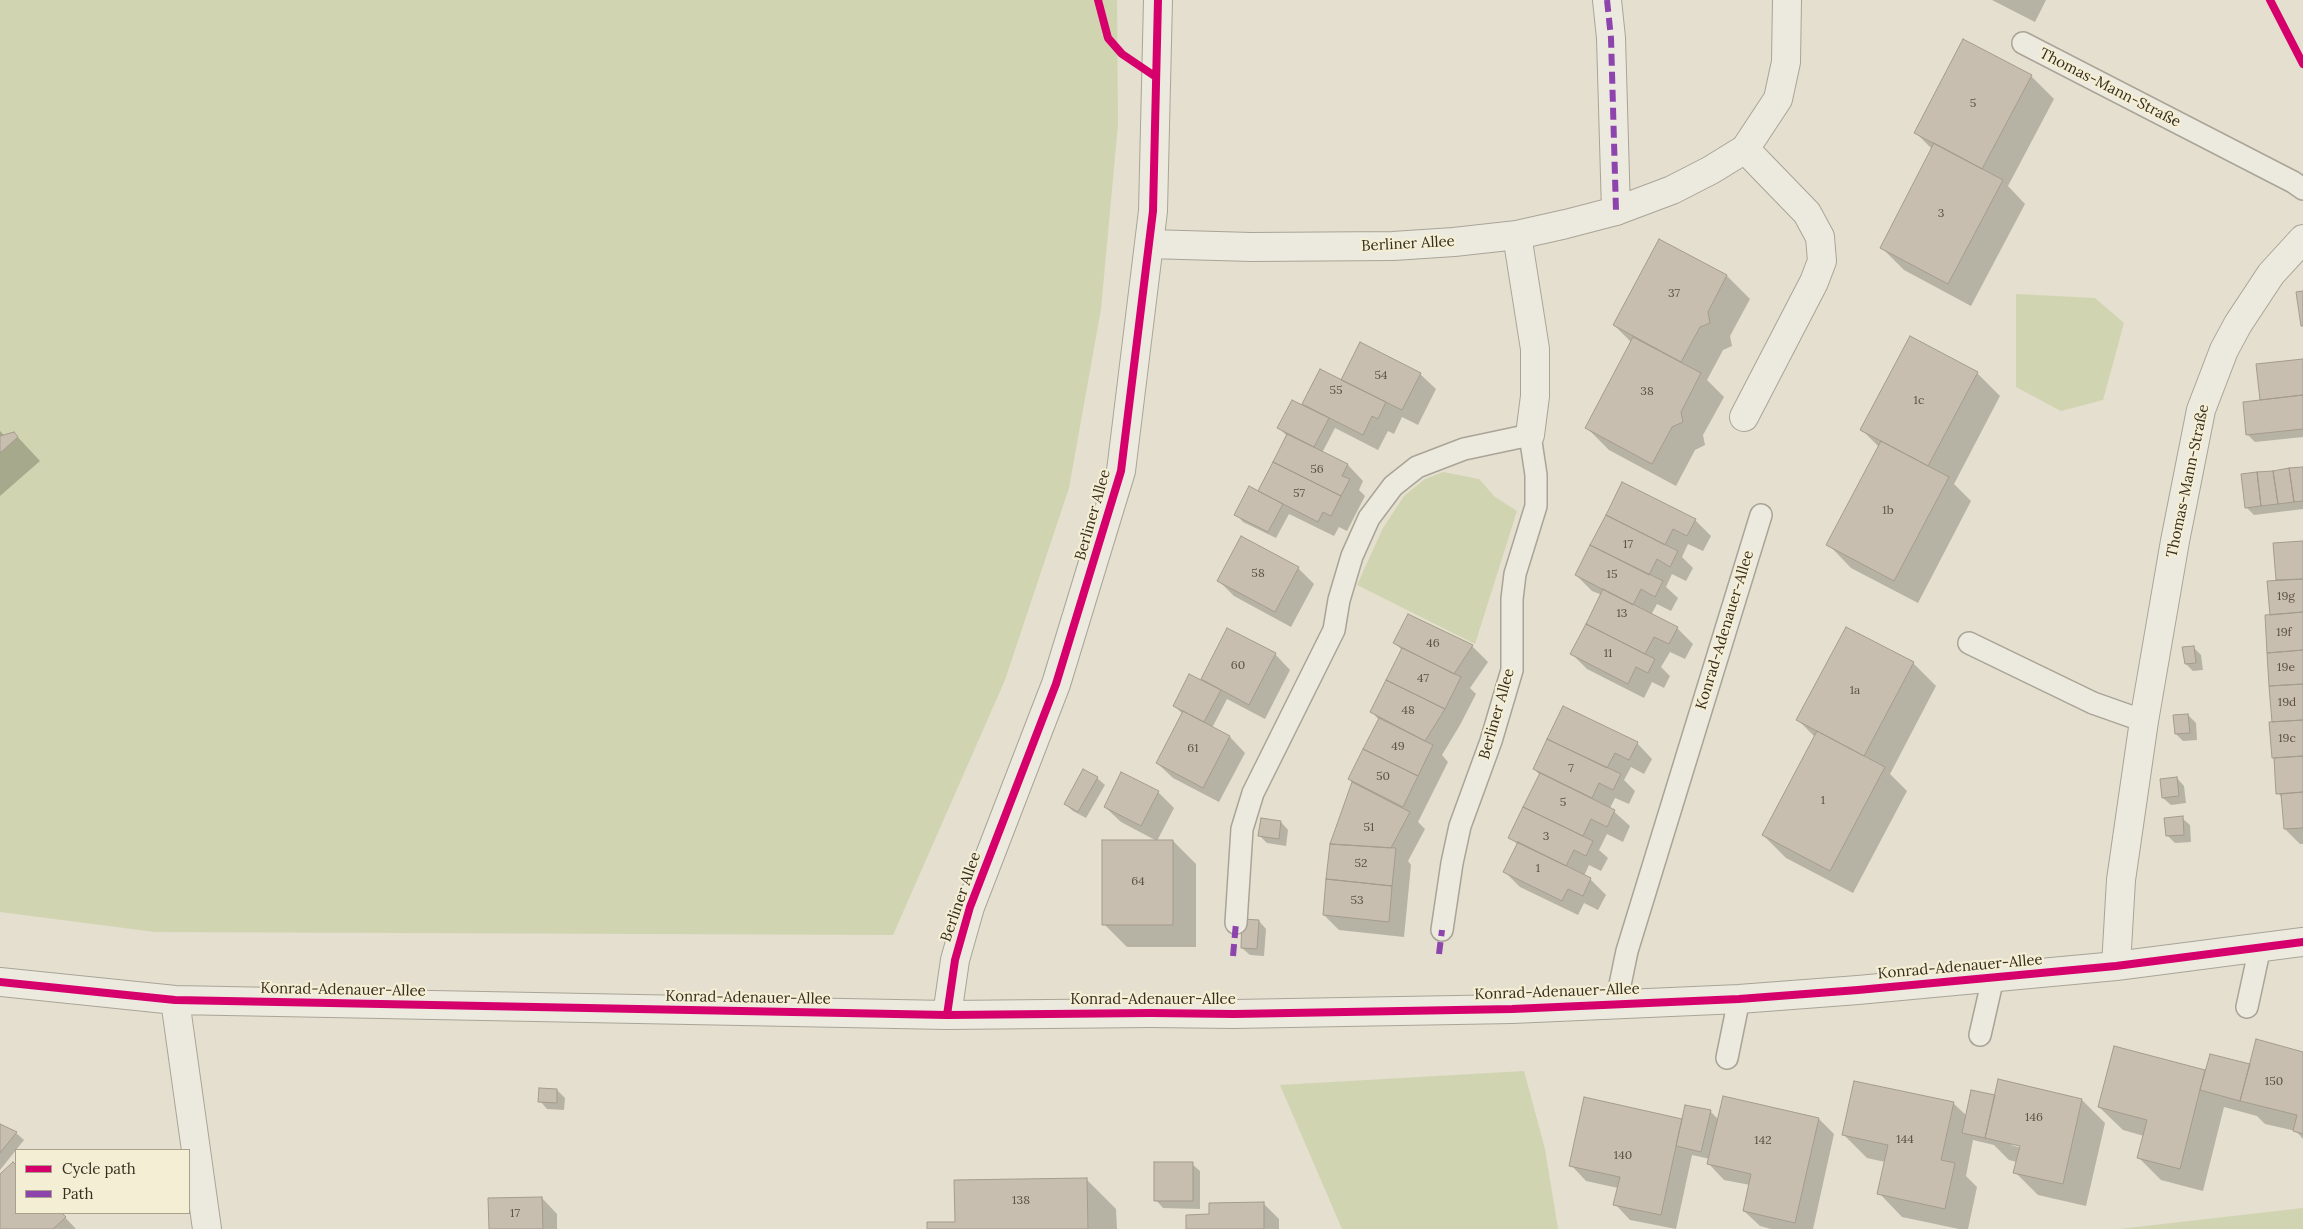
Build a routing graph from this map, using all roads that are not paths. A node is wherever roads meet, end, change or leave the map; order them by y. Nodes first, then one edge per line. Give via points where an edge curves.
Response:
1 (1158, 0) edge
2 (1607, 0) edge
3 (1787, 0) edge
4 (2022, 43) dead end
5 (1745, 149) junction
6 (2303, 189) edge
7 (1616, 211) junction
8 (1517, 235) junction
9 (2303, 239) edge
10 (1150, 244) junction
11 (1744, 417) dead end
12 (1530, 435) junction
13 (1760, 516) dead end
14 (1969, 643) dead end
15 (2144, 721) junction
16 (1236, 923) dead end
17 (1442, 930) dead end
18 (2303, 942) edge
19 (2260, 947) junction
20 (2116, 966) junction
21 (1993, 978) junction
22 (0, 982) edge
23 (1739, 999) junction
24 (175, 1000) junction
25 (1616, 1004) junction
26 (2247, 1007) dead end
27 (947, 1015) junction
28 (1980, 1035) dead end
29 (1727, 1058) dead end
30 (207, 1229) edge

1 - 10 street, Berliner Allee
2 - 7 street
3 - 5 street, Berliner Allee via 1786,62 1778,99
4 - 6 lane, Thomas-Mann-Straße
5 - 7 street, Berliner Allee via 1672,190
5 - 11 street via 1807,214 1820,237 1822,261
7 - 8 street, Berliner Allee
8 - 10 street, Berliner Allee via 1393,246
8 - 12 street, Berliner Allee via 1535,349 1535,396
9 - 15 street, Thomas-Mann-Straße via 2271,274 2238,324 2224,350 2201,410
10 - 27 street, Berliner Allee via 1121,471 1056,684 970,907 955,960
12 - 16 lane via 1464,448 1417,467 1393,486 1369,518 1352,556 1334,630 1253,793 1242,830
12 - 17 lane, Berliner Allee via 1536,475 1536,506 1515,574 1512,670 1491,742 1460,826
13 - 25 lane, Konrad-Adenauer-Allee via 1627,951
14 - 15 lane via 2093,703
15 - 20 street, Thomas-Mann-Straße via 2121,880
18 - 19 street, Konrad-Adenauer-Allee
19 - 20 street, Konrad-Adenauer-Allee
19 - 26 lane
20 - 21 street, Konrad-Adenauer-Allee
21 - 23 street, Konrad-Adenauer-Allee
21 - 28 lane
22 - 24 street, Konrad-Adenauer-Allee
23 - 25 street, Konrad-Adenauer-Allee
23 - 29 lane
24 - 27 street, Konrad-Adenauer-Allee
24 - 30 street
25 - 27 street, Konrad-Adenauer-Allee via 1234,1014

